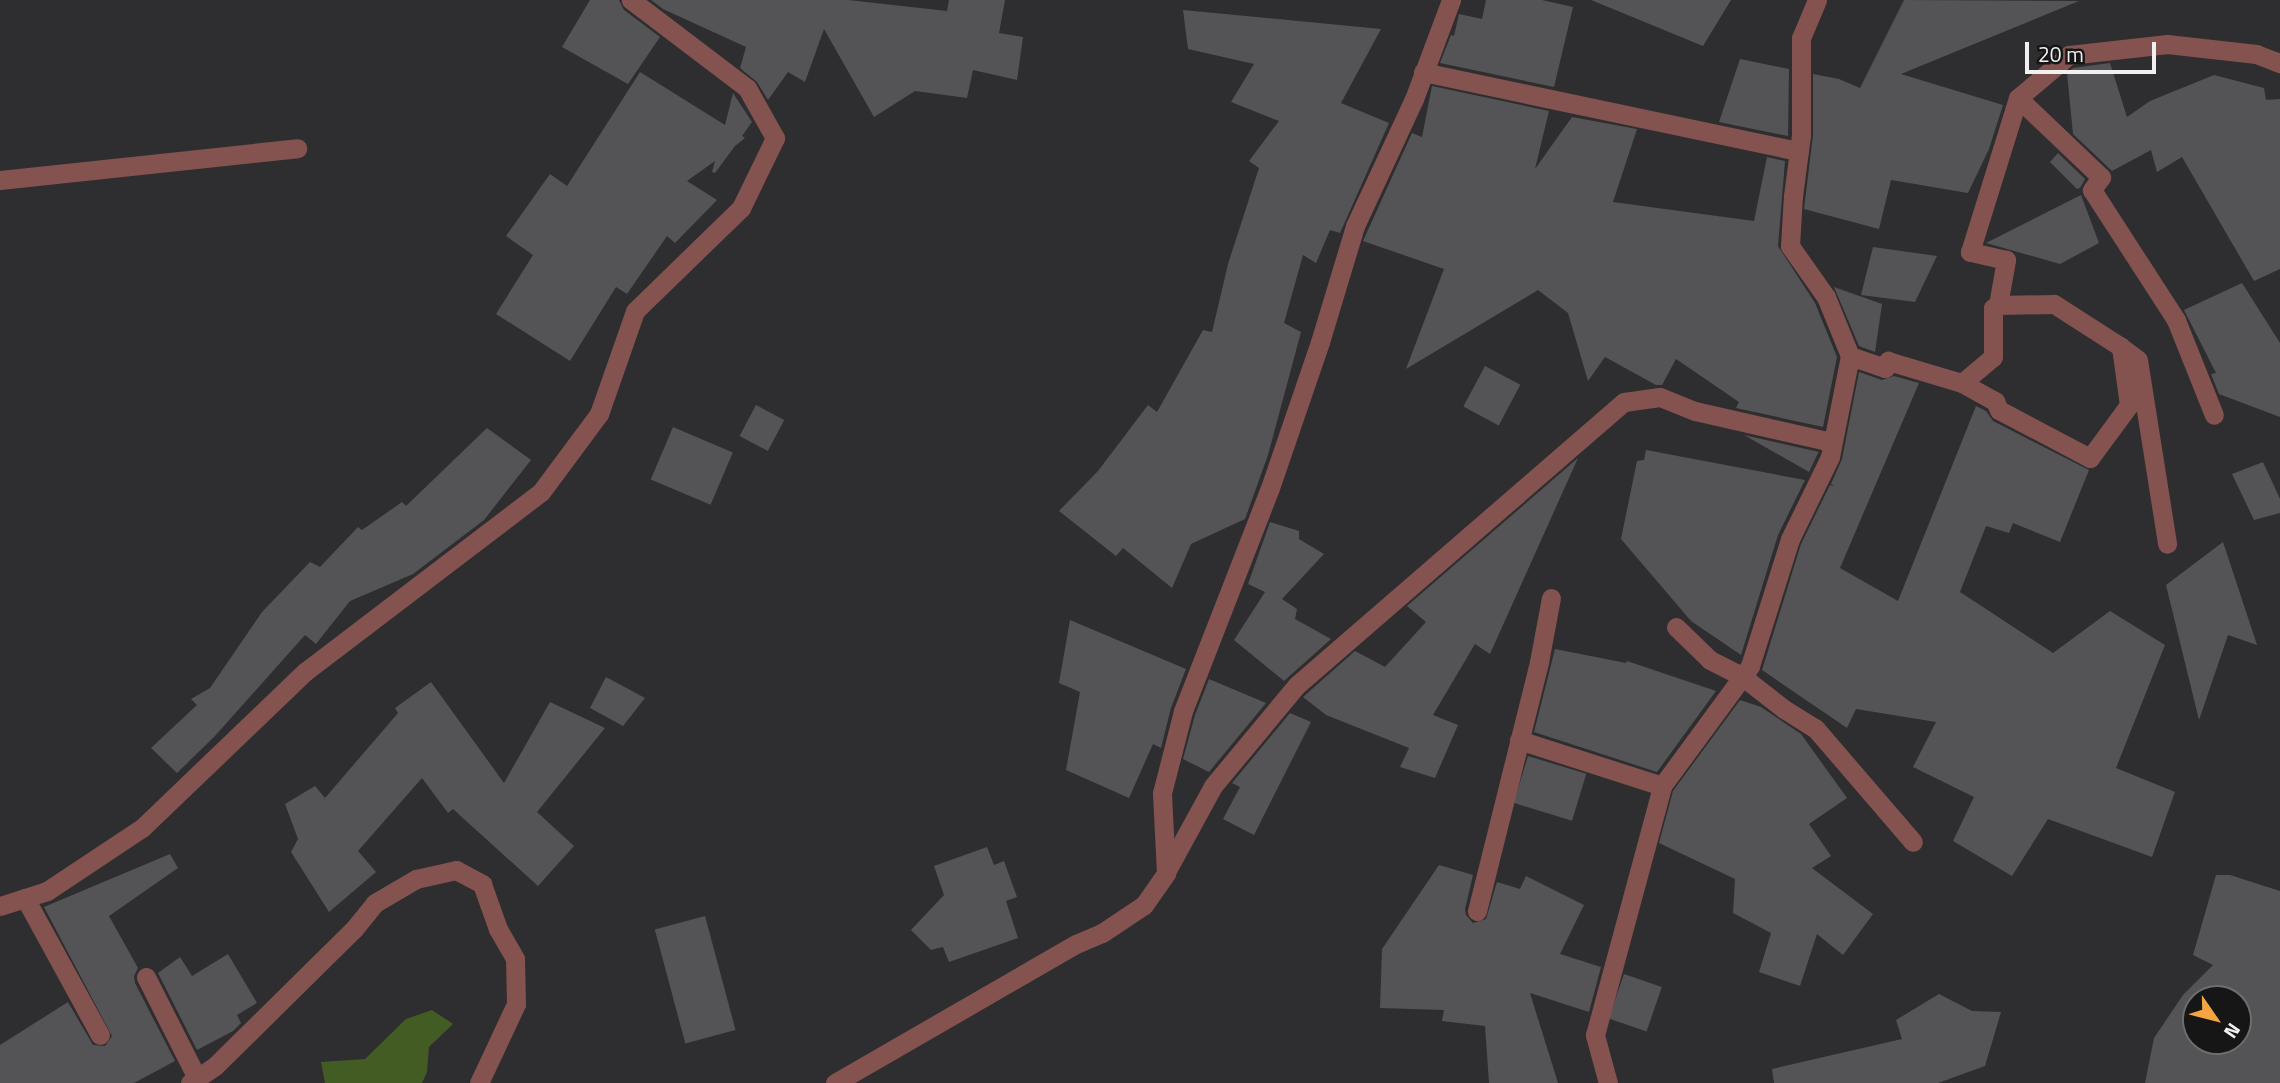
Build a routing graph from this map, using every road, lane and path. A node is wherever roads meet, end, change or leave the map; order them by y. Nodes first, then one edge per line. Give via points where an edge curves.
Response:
1 (631, 0) edge
2 (1451, 0) edge
3 (1816, 0) edge
4 (2280, 63) edge
5 (1423, 72) junction
6 (2018, 99) junction
7 (297, 148) dead end
8 (1799, 151) junction
9 (0, 180) edge
10 (1998, 305) junction
11 (2121, 348) junction
12 (1850, 356) junction
13 (1962, 383) junction
14 (2214, 415) dead end
15 (1832, 442) junction
16 (2167, 544) dead end
17 (1551, 598) dead end
18 (1676, 626) dead end
19 (1743, 677) junction
20 (1519, 740) junction
21 (1662, 786) junction
22 (1913, 842) dead end
23 (1166, 873) junction
24 (25, 898) junction
25 (0, 906) edge
26 (1477, 911) dead end
27 (146, 977) dead end
28 (100, 1035) dead end
29 (193, 1081) edge
30 (479, 1083) edge
31 (835, 1083) edge
32 (1608, 1083) edge

1 - 24 street via 747,88 775,138 741,208 635,311 598,414 541,492 306,671 142,828 47,891
2 - 5 street
3 - 8 street via 1801,38
4 - 6 street via 2256,54 2166,44 2069,55
5 - 8 street
5 - 23 street via 1355,226 1270,488 1183,711 1162,793
6 - 10 street via 1970,252 2006,260
6 - 14 street via 2101,177 2091,190 2176,320
7 - 9 street
8 - 12 street via 1790,246 1826,297
10 - 11 street via 2054,304
10 - 13 street via 1993,308 1993,356
11 - 13 street via 2129,405 2090,458 1999,410 1995,401
11 - 16 street via 2138,360
12 - 13 street via 1885,368 1888,361
12 - 15 street
15 - 19 street via 1830,457 1790,539
15 - 23 street via 1695,411 1660,397 1624,401 1297,685 1213,786
17 - 20 street
18 - 19 street via 1710,660
19 - 21 street
19 - 22 street via 1815,728
20 - 21 street
20 - 26 street
21 - 32 street via 1595,1035
23 - 31 street via 1144,905 1102,933 1076,943
24 - 25 street
24 - 28 street
27 - 29 street
29 - 30 street via 215,1066 375,903 416,879 456,870 482,884 515,959 516,1004

